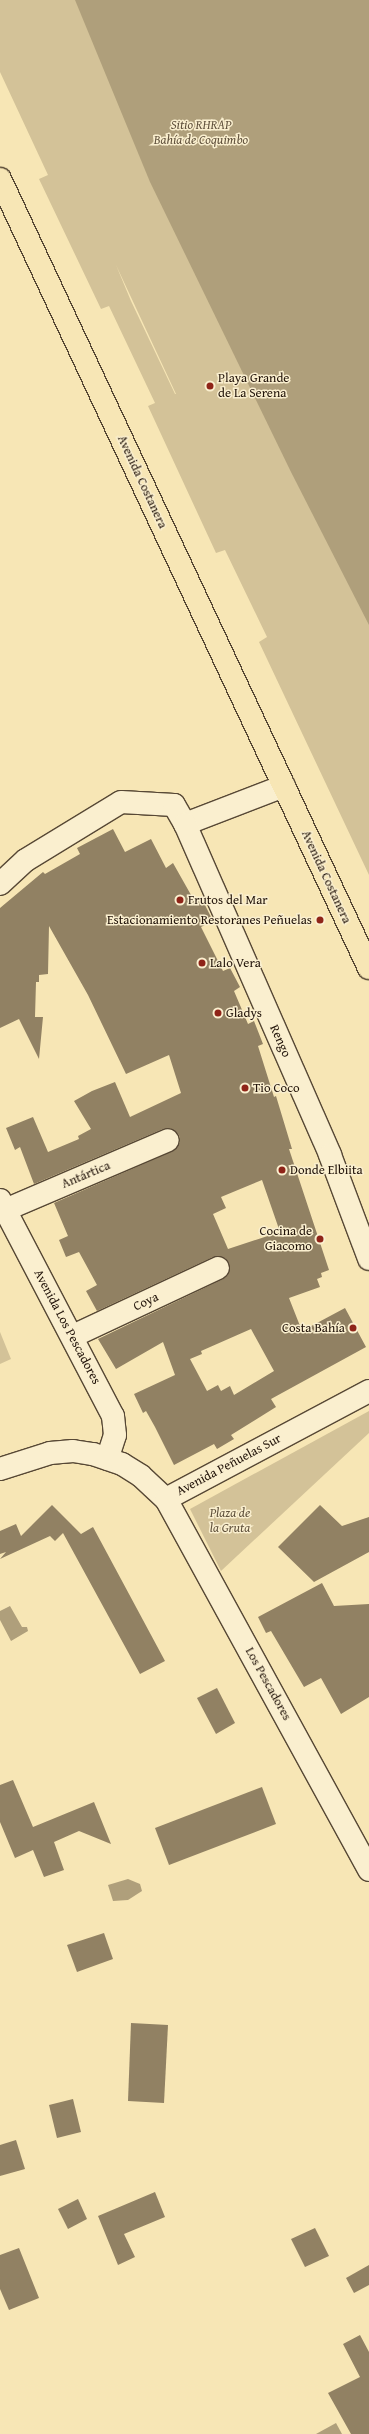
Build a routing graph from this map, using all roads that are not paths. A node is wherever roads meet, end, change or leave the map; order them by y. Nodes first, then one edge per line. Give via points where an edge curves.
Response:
1 (0, 179) edge
2 (284, 786) junction
3 (185, 824) junction
4 (0, 884) edge
5 (369, 968) edge
6 (168, 1140) dead end
7 (2, 1205) edge
8 (369, 1259) edge
9 (218, 1268) dead end
10 (73, 1336) junction
11 (369, 1391) edge
12 (107, 1459) junction
13 (0, 1469) edge
14 (166, 1499) junction
15 (369, 1870) edge

1 - 2 main road, Avenida Costanera
2 - 3 street
2 - 5 main road, Avenida Costanera
3 - 4 street via 174,806 121,802 26,860
3 - 8 street, Rengo via 330,1155
6 - 7 street, Antártica
7 - 10 street, Avenida Los Pescadores
9 - 10 street, Coya
10 - 12 street, Avenida Los Pescadores via 113,1416 115,1434
11 - 14 street, Avenida Peñuelas Sur
12 - 13 street, Avenida Peñuelas Sur via 83,1453 61,1452 38,1456
12 - 14 street, Avenida Peñuelas Sur via 122,1464 141,1476
14 - 15 street, Los Pescadores

